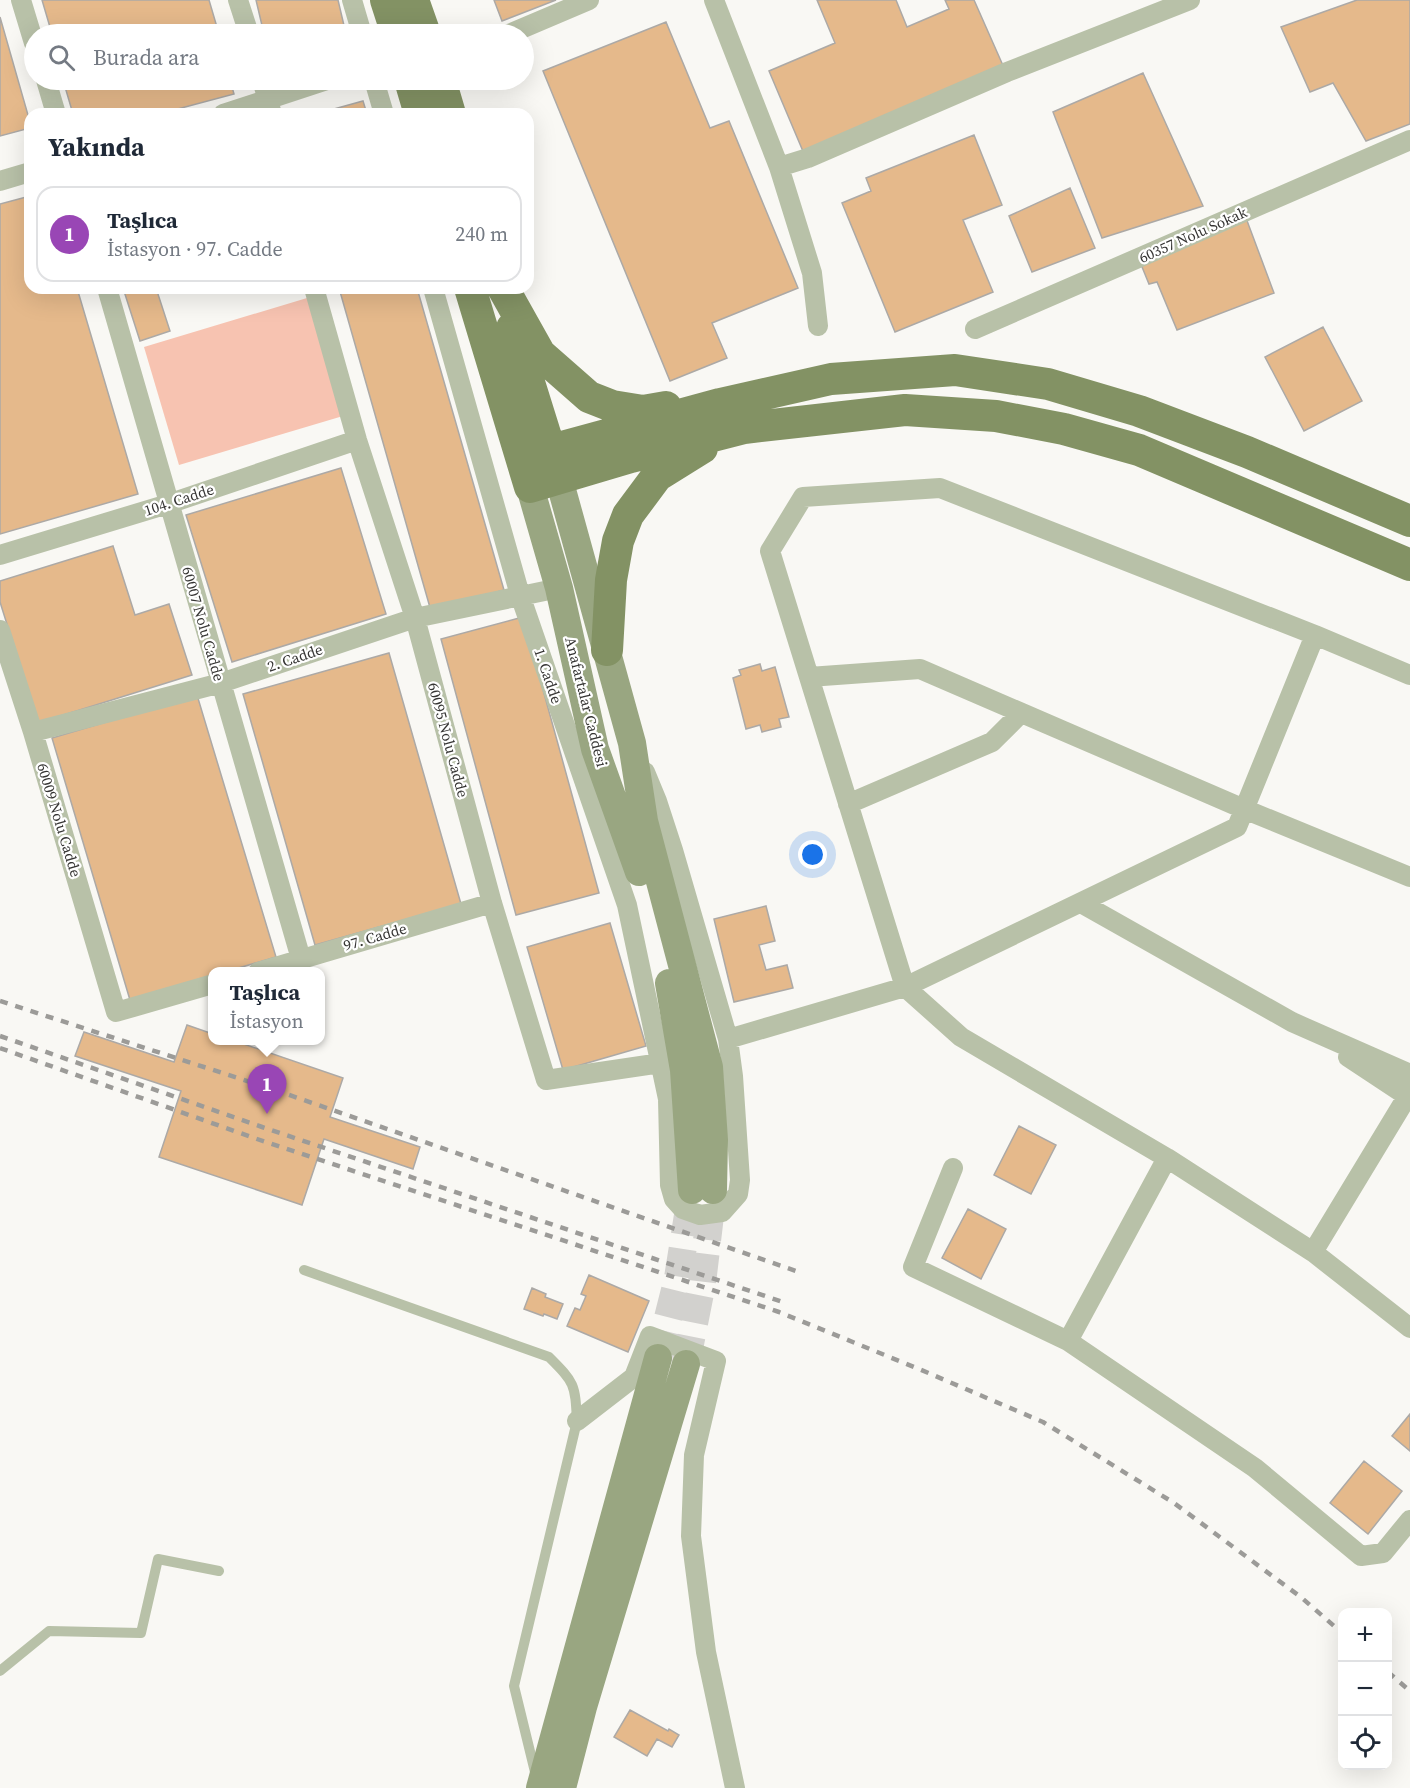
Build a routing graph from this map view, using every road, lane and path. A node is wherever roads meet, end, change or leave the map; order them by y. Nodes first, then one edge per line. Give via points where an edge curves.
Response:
1 (21, 0) edge
2 (238, 0) edge
3 (352, 0) edge
4 (386, 0) edge
5 (413, 0) edge
6 (589, 0) edge
7 (714, 0) edge
8 (1190, 0) edge
9 (28, 24) edge
10 (246, 24) edge
11 (359, 24) edge
12 (394, 24) edge
13 (421, 24) edge
14 (533, 24) edge
15 (49, 90) edge
16 (265, 90) edge
17 (306, 90) edge
18 (377, 90) edge
19 (413, 90) edge
20 (443, 90) edge
21 (270, 107) edge
22 (54, 108) edge
23 (382, 108) edge
24 (418, 108) edge
25 (448, 108) edge
26 (1410, 140) edge
27 (779, 167) junction
28 (24, 174) edge
29 (0, 180) edge
30 (109, 294) edge
31 (316, 294) edge
32 (435, 294) edge
33 (472, 294) edge
34 (502, 294) edge
35 (505, 294) edge
36 (818, 326) dead end
37 (975, 330) dead end
38 (722, 418) junction
39 (357, 441) junction
40 (541, 469) junction
41 (168, 504) junction
42 (1410, 521) edge
43 (0, 555) edge
44 (1410, 566) edge
45 (559, 588) junction
46 (519, 595) junction
47 (415, 618) junction
48 (0, 630) edge
49 (1315, 634) junction
50 (607, 650) junction
51 (1410, 675) edge
52 (809, 678) junction
53 (221, 683) junction
54 (1021, 713) junction
55 (33, 732) junction
56 (632, 743) junction
57 (848, 804) junction
58 (1244, 809) junction
59 (1410, 877) edge
60 (492, 903) junction
61 (1081, 903) junction
62 (301, 959) junction
63 (275, 967) edge
64 (208, 985) edge
65 (905, 987) junction
66 (1292, 1022) junction
67 (728, 1038) junction
68 (661, 1063) junction
69 (1410, 1074) edge
70 (1409, 1095) edge
71 (1167, 1158) junction
72 (953, 1168) dead end
73 (1313, 1252) junction
74 (303, 1270) dead end
75 (1410, 1328) edge
76 (1068, 1341) junction
77 (658, 1358) tunnel mouth
78 (686, 1364) tunnel mouth
79 (577, 1421) junction
80 (1410, 1520) edge
81 (219, 1571) dead end
82 (0, 1671) edge
83 (539, 1788) edge
84 (562, 1788) edge
85 (735, 1788) edge

1 - 9 street
2 - 10 street
3 - 11 street
4 - 12 main road
5 - 13 main road
6 - 14 street
7 - 27 street
8 - 27 street
15 - 22 street
16 - 21 street
17 - 21 street
18 - 23 street
19 - 24 main road
20 - 25 main road
26 - 37 street, 60357 Nolu Sokak
27 - 36 street via 812,273
28 - 29 street
30 - 41 street, 60007 Nolu Cadde
31 - 39 street, 60095 Nolu Cadde
32 - 46 street, 1. Cadde
33 - 40 main road, Anafartalar Caddesi
34 - 40 main road, Anafartalar Caddesi
35 - 38 main road via 540,354 589,397 643,411
38 - 40 main road via 631,457
38 - 42 main road via 831,379 955,370 1048,384 1139,411
38 - 44 main road via 744,428 905,410 996,416 1064,429 1139,450
38 - 50 main road via 657,476 628,515 618,541 611,580
39 - 41 street, 104. Cadde
39 - 47 street, 60095 Nolu Cadde
40 - 45 main road, Anafartalar Caddesi
40 - 50 main road, Anafartalar Caddesi
41 - 43 street, 104. Cadde
41 - 53 street, 60007 Nolu Cadde
45 - 46 street, 2. Cadde
45 - 56 main road, Anafartalar Caddesi via 595,749 661,942 703,1190 714,1140 709,1067 644,821
46 - 47 street, 2. Cadde
46 - 68 street, 1. Cadde via 627,905
47 - 53 street, 2. Cadde
47 - 60 street, 60095 Nolu Cadde
48 - 55 street, 60009 Nolu Cadde
49 - 51 street
49 - 52 street via 940,488 803,497 770,551
49 - 58 street
50 - 56 main road, Anafartalar Caddesi
52 - 54 street via 920,669
52 - 57 street
53 - 55 street, 2. Cadde
53 - 62 street, 60007 Nolu Cadde
54 - 57 street via 992,742
54 - 58 street
55 - 64 street, 60009 Nolu Cadde via 116,1012
56 - 67 street via 673,850
57 - 65 street
58 - 59 street
58 - 61 street via 1237,827
60 - 62 street, 97. Cadde
60 - 68 street, 60095 Nolu Cadde via 546,1080
61 - 65 street
61 - 66 street
62 - 63 street, 97. Cadde
65 - 67 street
65 - 71 street via 961,1037
66 - 69 street
66 - 70 street
67 - 68 street, 1. Cadde via 740,1180 738,1194 722,1212 700,1215 683,1209 674,1199 670,1185 668,1099
70 - 73 street
71 - 73 street
71 - 76 street
72 - 76 street via 913,1267
73 - 75 street
74 - 79 lane via 549,1357 576,1389
76 - 80 street via 1255,1468 1361,1556 1383,1553
77 - 83 main road
78 - 84 main road
79 - 83 lane via 514,1686
79 - 85 street via 634,1377 650,1336 716,1361 694,1455 691,1536 706,1652
81 - 82 lane via 158,1559 141,1633 49,1631

